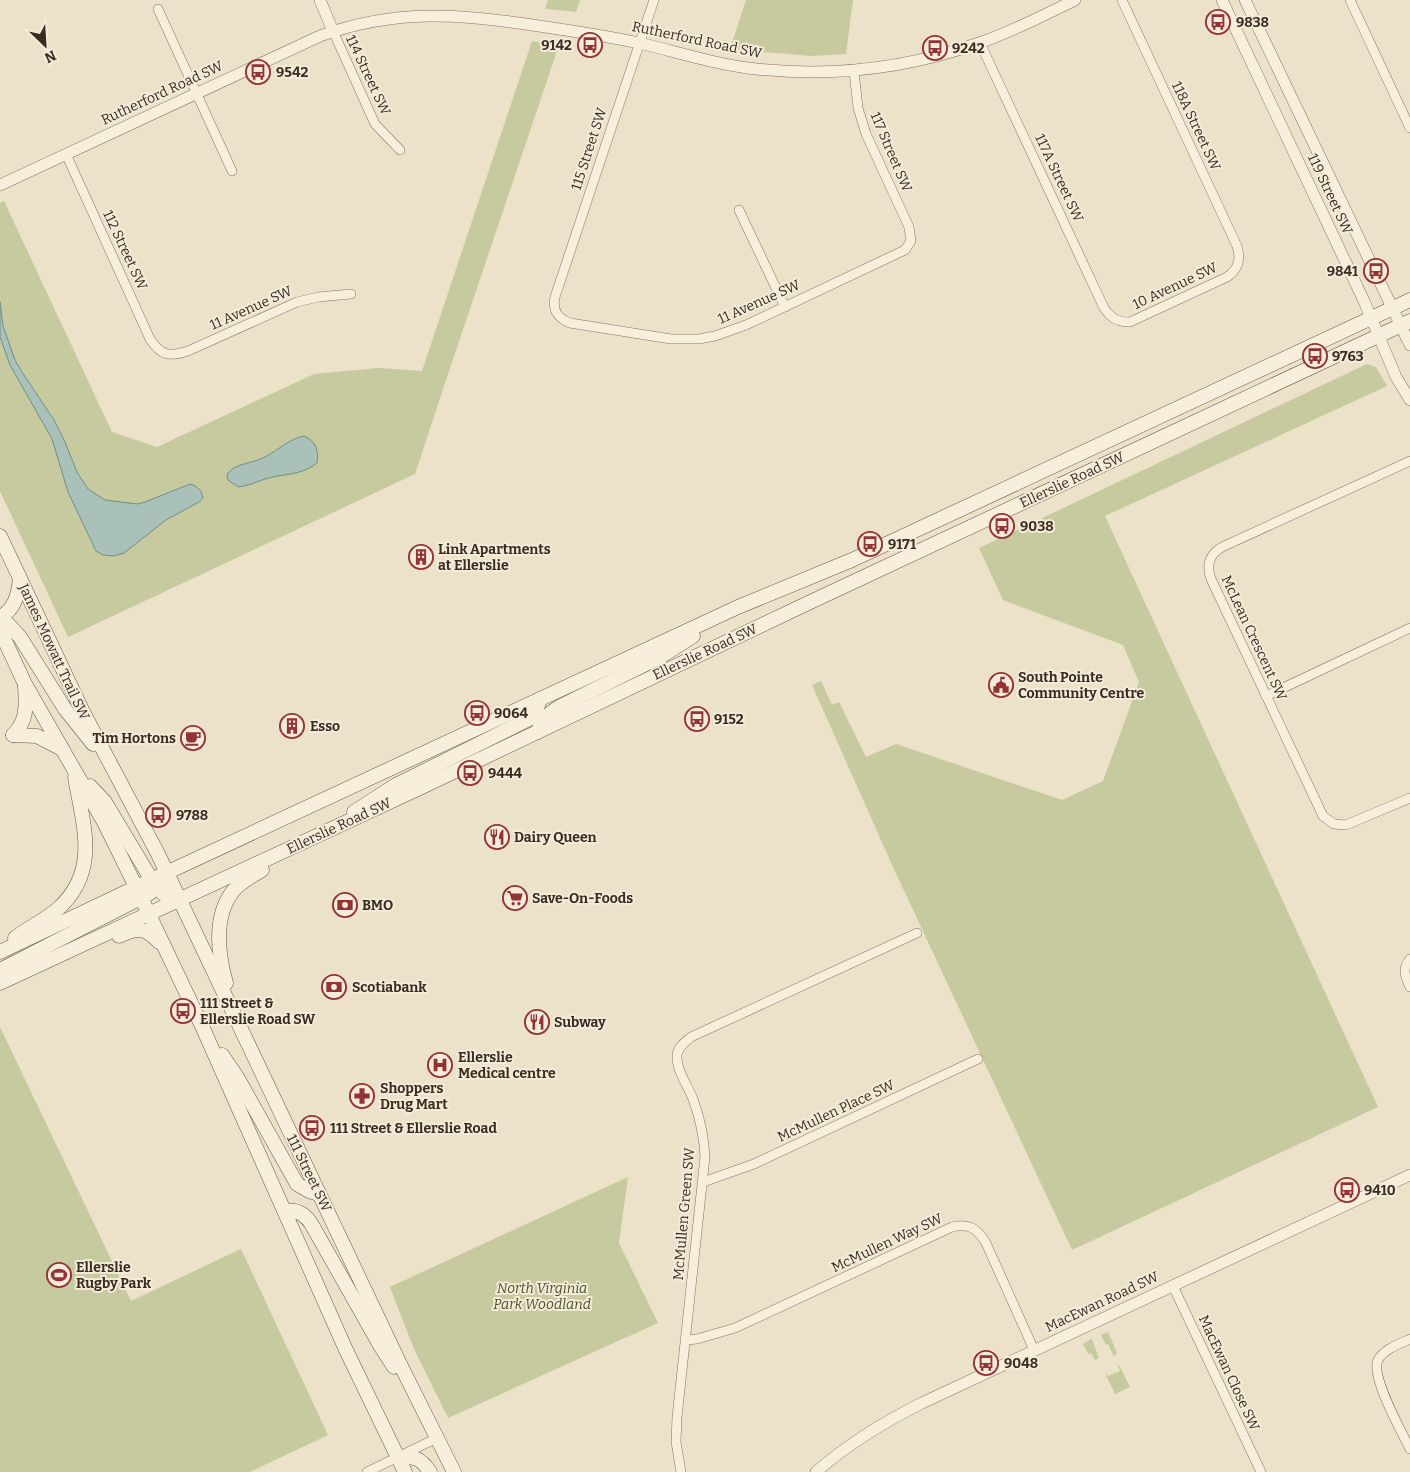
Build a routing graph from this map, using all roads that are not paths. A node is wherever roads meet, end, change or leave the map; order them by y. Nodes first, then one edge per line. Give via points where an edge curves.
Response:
1 (320, 0) edge
2 (654, 0) edge
3 (1075, 0) edge
4 (1122, 0) edge
5 (1222, 0) edge
6 (1350, 0) edge
7 (1246, 1) edge
8 (158, 9) dead end
9 (334, 31) junction
10 (639, 43) junction
11 (980, 43) junction
12 (854, 70) junction
13 (197, 93) junction
14 (1410, 128) edge
15 (400, 150) dead end
16 (66, 154) junction
17 (232, 171) dead end
18 (1, 184) edge
19 (739, 210) dead end
20 (911, 241) joint
21 (1238, 265) joint
22 (351, 294) dead end
23 (1410, 300) edge
24 (553, 306) joint
25 (785, 307) junction
26 (1393, 308) junction
27 (1371, 318) junction
28 (1118, 321) joint
29 (1406, 323) edge
30 (1379, 336) junction
31 (1410, 345) edge
32 (164, 354) joint
33 (1410, 400) edge
34 (1410, 461) edge
35 (0, 536) edge
36 (20, 579) junction
37 (738, 607) junction
38 (0, 618) edge
39 (0, 622) edge
40 (1410, 628) edge
41 (0, 630) edge
42 (25, 684) junction
43 (1266, 696) junction
44 (540, 699) junction
45 (538, 732) junction
46 (62, 749) junction
47 (109, 762) junction
48 (74, 769) junction
49 (1410, 798) edge
50 (332, 830) junction
51 (302, 843) junction
52 (166, 873) junction
53 (154, 883) junction
54 (139, 893) junction
55 (179, 900) junction
56 (148, 914) junction
57 (917, 933) dead end
58 (164, 949) junction
59 (0, 951) edge
60 (1410, 958) edge
61 (0, 970) edge
62 (0, 983) edge
63 (1410, 987) edge
64 (0, 990) edge
65 (236, 1020) junction
66 (202, 1026) junction
67 (978, 1059) dead end
68 (1410, 1175) edge
69 (703, 1182) junction
70 (319, 1194) junction
71 (285, 1211) junction
72 (1173, 1286) junction
73 (1410, 1339) edge
74 (686, 1340) junction
75 (1034, 1350) junction
76 (411, 1385) junction
77 (437, 1438) junction
78 (1410, 1449) edge
79 (398, 1457) junction
80 (367, 1472) edge
81 (405, 1472) edge
82 (430, 1472) edge
83 (454, 1472) edge
84 (681, 1472) edge
85 (816, 1472) edge
86 (1261, 1472) edge

1 - 9 street
2 - 10 street, 115 Street SW
3 - 11 street, Rutherford Road SW
4 - 21 street, 118A Street SW via 1237,246
5 - 27 street, 119 Street SW
6 - 14 street
7 - 26 street, 119 Street SW
8 - 13 street
9 - 10 street, Rutherford Road SW via 403,16 447,15 491,18
9 - 13 street, Rutherford Road SW
9 - 15 street, 114 Street SW via 375,124
10 - 12 street, Rutherford Road SW via 756,69
10 - 24 street, 115 Street SW
11 - 12 street, Rutherford Road SW via 891,66
11 - 28 street, 117A Street SW via 1104,308
12 - 20 street, 117 Street SW via 858,108 866,134 909,227
13 - 16 street, Rutherford Road SW
13 - 17 street
16 - 18 street, Rutherford Road SW
16 - 32 street, 112 Street SW via 150,339
19 - 25 street
20 - 25 street, 11 Avenue SW via 899,253
21 - 28 street, 10 Avenue SW via 1227,277 1136,320
22 - 32 street, 11 Avenue SW via 296,302 188,351
23 - 26 main road, Ellerslie Road SW
24 - 25 street, 11 Avenue SW via 556,314 570,323 683,340 730,331
26 - 27 main road, Ellerslie Road SW
26 - 29 street, 119 Street SW
27 - 30 street, 119 Street SW
27 - 37 main road, Ellerslie Road SW via 852,560
29 - 30 main road, Ellerslie Road SW
29 - 31 street, 119 Street SW
30 - 33 street, 119 Street SW via 1396,377
30 - 45 main road, Ellerslie Road SW
34 - 43 street, McLean Crescent SW via 1222,548 1209,560 1211,579
35 - 36 main road, James Mowatt Trail SW
36 - 38 main road via 18,596
36 - 47 main road, James Mowatt Trail SW
37 - 44 main road, Ellerslie Road SW
37 - 45 main road via 660,657 561,706 546,716
39 - 47 main road via 8,624 20,637 65,709
40 - 43 street
41 - 42 main road
42 - 46 main road
42 - 46 main road via 24,720 13,735 37,736
43 - 49 street, McLean Crescent SW via 1318,810 1328,821 1346,825
44 - 50 main road via 531,718 396,785
44 - 52 main road, Ellerslie Road SW
45 - 50 main road, Ellerslie Road SW
46 - 48 main road
47 - 52 main road, James Mowatt Trail SW
48 - 53 main road via 105,802
48 - 54 main road
48 - 59 main road via 85,834 85,867 76,888 59,908
50 - 51 main road, Ellerslie Road SW
51 - 55 main road, Ellerslie Road SW
51 - 65 main road via 248,878 234,891 225,906 220,921 220,962
52 - 53 main road, Ellerslie Road SW
52 - 55 main road, 111 Street SW
53 - 54 main road, Ellerslie Road SW via 150,893
53 - 55 main road via 168,897
54 - 56 main road
54 - 59 main road
54 - 61 main road
55 - 56 main road, Ellerslie Road SW
55 - 65 main road, 111 Street SW
56 - 58 main road
56 - 62 main road, Ellerslie Road SW
57 - 69 street, McMullen Green SW via 682,1044 677,1053 678,1063 701,1123
58 - 64 main road via 150,932 133,930
58 - 66 main road
60 - 63 street via 1405,969
65 - 70 main road, 111 Street SW
66 - 70 main road via 237,1077 297,1184
66 - 71 main road
67 - 69 street, McMullen Place SW via 754,1164
68 - 72 street, MacEwan Road SW
69 - 74 street, McMullen Green SW
70 - 76 main road, 111 Street SW
71 - 76 main road via 299,1212 312,1224 381,1347
71 - 79 main road via 346,1350
72 - 75 street, MacEwan Road SW
72 - 86 street, MacEwan Close SW
73 - 78 street via 1384,1353 1377,1362 1376,1371
74 - 75 street, McMullen Way SW via 726,1332 952,1228 968,1225 977,1230 986,1243
74 - 84 street, McMullen Green SW via 676,1431
75 - 85 street, MacEwan Road SW via 889,1420
76 - 77 main road, 111 Street SW
77 - 79 street
77 - 83 main road, 111 Street SW
79 - 80 street
79 - 81 main road
79 - 82 main road via 418,1459

